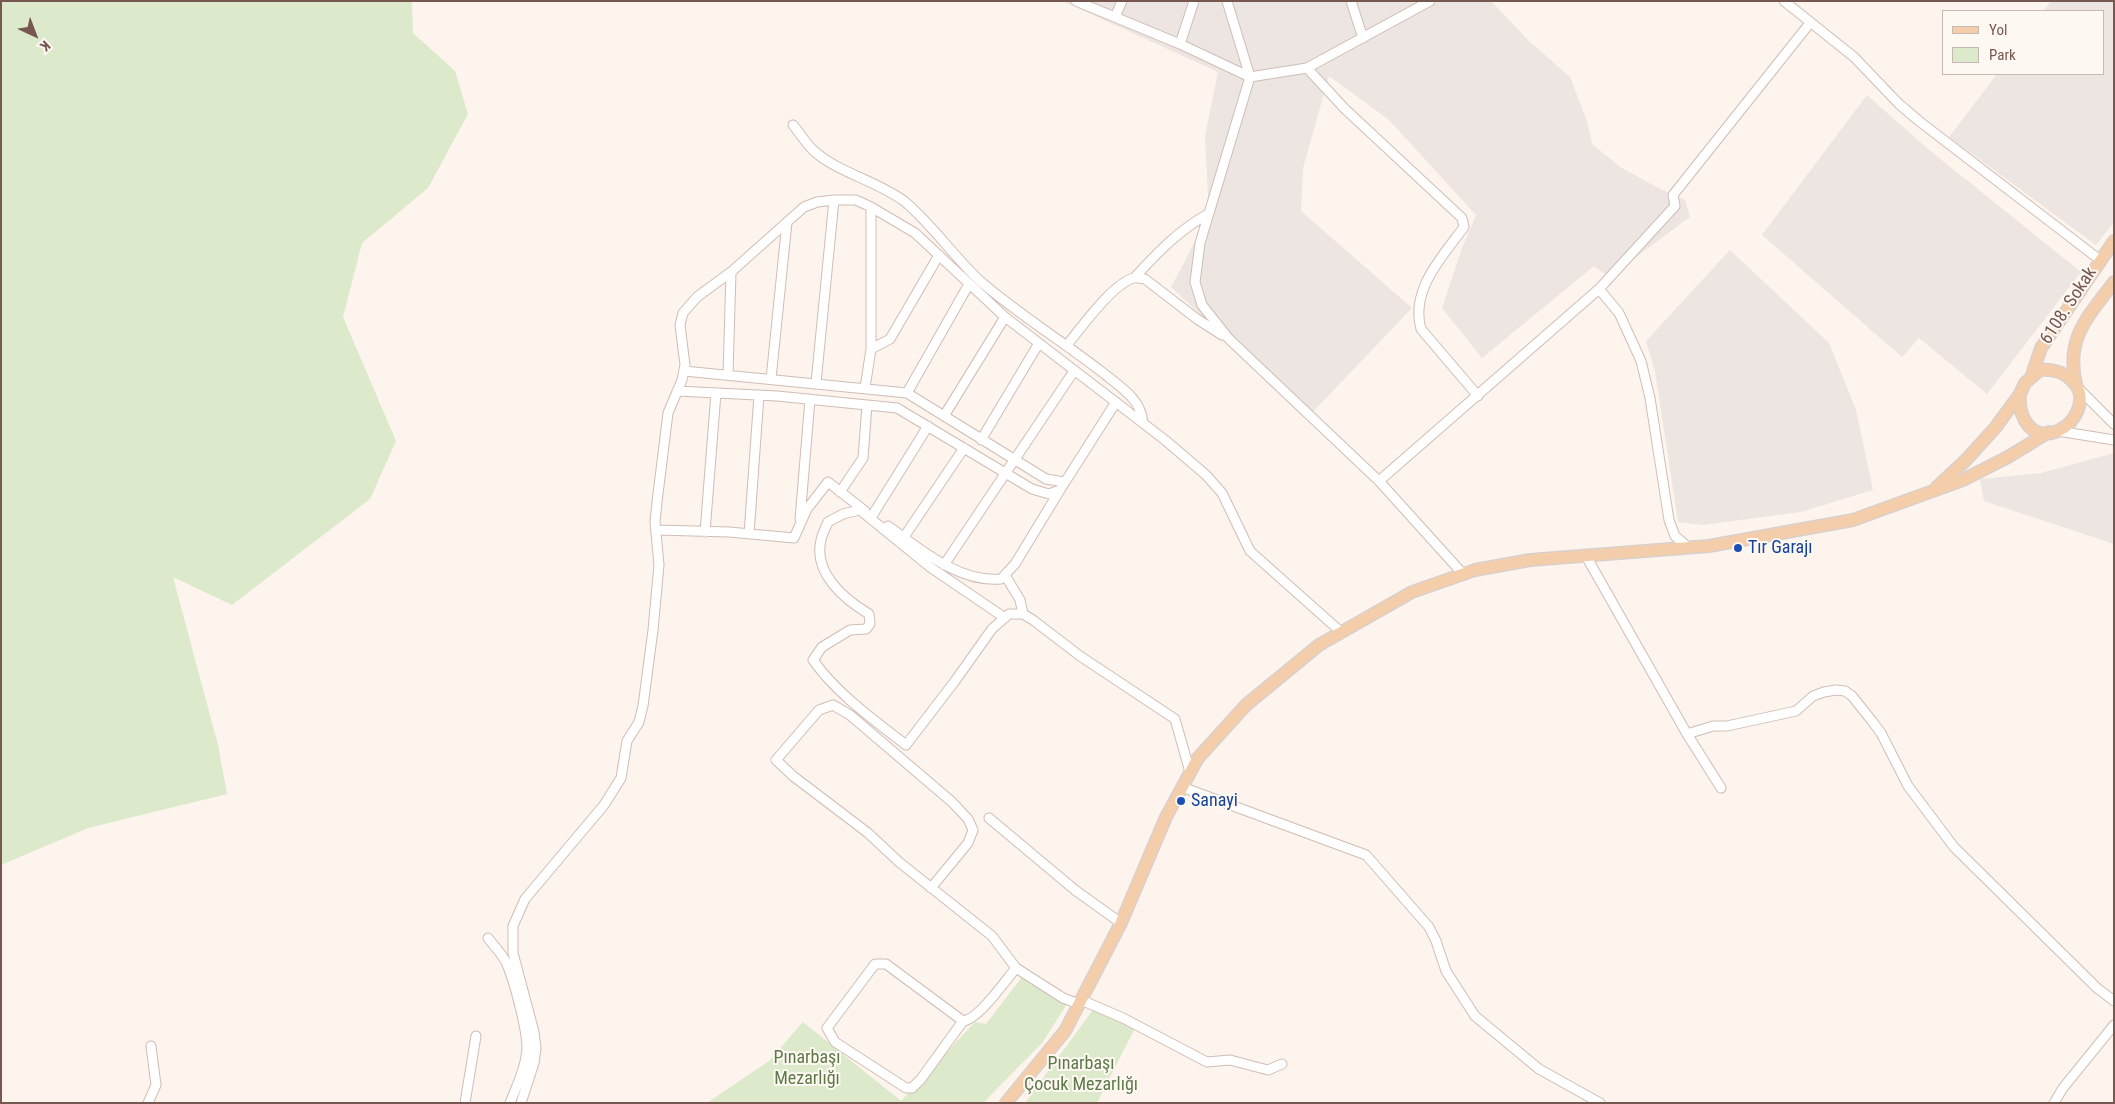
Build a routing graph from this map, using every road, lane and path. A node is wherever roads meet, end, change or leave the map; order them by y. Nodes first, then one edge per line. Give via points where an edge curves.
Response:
1 (1076, 1) edge
2 (1122, 1) edge
3 (1194, 1) edge
4 (1227, 1) edge
5 (1351, 1) edge
6 (1430, 1) edge
7 (1784, 1) edge
8 (1116, 17) junction
9 (1810, 23) junction
10 (1363, 38) junction
11 (1180, 44) junction
12 (1306, 68) junction
13 (1250, 77) junction
14 (793, 125) dead end
15 (834, 200) junction
16 (871, 207) junction
17 (1208, 214) junction
18 (787, 222) junction
19 (2114, 241) edge
20 (939, 255) junction
21 (2100, 260) junction
22 (731, 272) junction
23 (1135, 278) junction
24 (2114, 282) edge
25 (969, 284) junction
26 (1599, 289) junction
27 (1004, 317) junction
28 (1229, 339) junction
29 (1039, 343) junction
30 (1067, 345) junction
31 (871, 349) junction
32 (684, 371) junction
33 (1074, 371) junction
34 (728, 375) junction
35 (2032, 375) junction
36 (771, 379) junction
37 (816, 383) junction
38 (2078, 387) junction
39 (865, 388) junction
40 (677, 391) junction
41 (716, 393) junction
42 (907, 393) junction
43 (2020, 394) junction
44 (759, 395) junction
45 (1478, 396) junction
46 (810, 399) junction
47 (1116, 402) junction
48 (867, 405) junction
49 (944, 416) junction
50 (1143, 423) junction
51 (2114, 424) edge
52 (928, 426) junction
53 (2054, 432) junction
54 (981, 440) junction
55 (2114, 440) edge
56 (964, 448) junction
57 (1015, 460) junction
58 (1006, 474) junction
59 (1379, 481) junction
60 (1062, 486) junction
61 (1935, 490) junction
62 (840, 492) junction
63 (872, 516) junction
64 (800, 524) junction
65 (657, 530) junction
66 (705, 532) junction
67 (749, 534) junction
68 (904, 537) junction
69 (1689, 548) junction
70 (1586, 556) junction
71 (944, 565) junction
72 (1464, 574) junction
73 (1005, 575) junction
74 (1023, 614) junction
75 (1005, 618) junction
76 (1341, 632) junction
77 (1687, 734) junction
78 (1190, 772) junction
79 (1182, 787) junction
80 (1721, 788) dead end
81 (989, 818) dead end
82 (931, 888) junction
83 (1121, 923) junction
84 (488, 938) dead end
85 (1016, 968) junction
86 (2114, 1001) edge
87 (1080, 1002) junction
88 (963, 1021) junction
89 (2114, 1025) edge
90 (476, 1036) dead end
91 (151, 1046) dead end
92 (1282, 1064) dead end
93 (148, 1103) edge
94 (465, 1103) edge
95 (510, 1103) edge
96 (521, 1103) edge
97 (1006, 1103) edge
98 (1600, 1103) edge
99 (2054, 1103) edge

1 - 8 street
2 - 8 street
3 - 11 street
4 - 13 street
5 - 10 street
6 - 10 street
7 - 9 street
8 - 11 street
9 - 21 street via 1854,57 1919,121
9 - 26 street via 1673,195 1675,206
10 - 12 street
11 - 13 street
12 - 13 street
12 - 45 street via 1345,109 1462,218 1464,227 1433,269 1423,289 1418,318 1421,329
13 - 17 street
14 - 30 street via 815,152 905,202 979,280
15 - 16 street via 856,200
15 - 18 street via 804,207
15 - 37 street
16 - 20 street via 915,233
16 - 31 street
17 - 23 street via 1186,226
17 - 28 street via 1195,282 1202,305
18 - 22 street
18 - 36 street
19 - 21 main road, 6108. Sokak
20 - 25 street
20 - 31 street via 890,339
21 - 35 main road, 6108. Sokak via 2041,348
22 - 32 street via 697,297 683,313 680,325
22 - 34 street
23 - 28 street via 1145,279
23 - 30 street via 1104,300
24 - 38 main road, 6108. Sokak via 2075,340 2072,355
25 - 27 street
25 - 42 street
26 - 45 street
26 - 69 street via 1619,313 1641,361 1669,520 1675,536
27 - 29 street
27 - 49 street
28 - 59 street
29 - 33 street
29 - 54 street
30 - 50 street via 1133,397 1142,411
31 - 39 street
32 - 34 street
32 - 40 street
33 - 47 street
33 - 57 street
34 - 36 street
35 - 38 main road via 2040,370 2059,371
35 - 43 main road
36 - 37 street
37 - 39 street
38 - 51 street
38 - 53 main road via 2081,398 2074,418
39 - 42 street
40 - 41 street
40 - 65 street via 668,413 655,522
41 - 44 street
41 - 66 street
42 - 49 street
43 - 53 main road via 2020,411 2027,425 2034,430
43 - 61 main road via 1989,435
44 - 46 street
44 - 67 street
45 - 59 street
46 - 48 street
46 - 64 street
47 - 50 street
47 - 60 street
48 - 52 street via 897,408
48 - 62 street via 863,458
49 - 54 street
50 - 76 street via 1206,475 1222,493 1250,551
52 - 56 street
52 - 63 street
53 - 55 street
53 - 61 main road via 1963,480
54 - 57 street
56 - 58 street
56 - 68 street
57 - 58 street
57 - 60 street
58 - 60 street via 1032,490 1048,494
58 - 71 street
59 - 72 street
60 - 73 street
61 - 69 main road via 1853,520
62 - 63 street
62 - 64 street via 828,482
63 - 68 street
64 - 67 street via 794,538
65 - 66 street
65 - 96 street via 659,565 643,706 639,722 628,741 621,778 604,805 525,898 513,926 513,953 536,1048
66 - 67 street
68 - 71 street
69 - 70 main road
70 - 72 main road via 1530,560
70 - 77 street
71 - 73 street via 988,580 1001,579
72 - 76 main road via 1412,592
73 - 74 street via 1020,600
74 - 75 street via 1009,614
74 - 78 street via 1174,719
75 - 75 street via 992,629 906,745 821,673 813,660 822,647 850,630 866,629 870,624 869,614 852,604 830,582 821,561 820,541 828,522 842,514 860,510 930,567
76 - 78 main road via 1319,645 1246,705 1198,758
77 - 80 street
77 - 86 street via 1796,711 1813,696 1845,691 1881,733 1908,786 1954,847
78 - 79 main road
79 - 83 main road
79 - 98 street via 1366,855 1428,927 1446,971 1475,1016 1539,1069
81 - 83 street via 1075,890
82 - 82 street via 776,760 819,710 833,706 850,715 968,819 973,830 968,843
82 - 85 street via 992,936
83 - 87 main road
84 - 95 street via 506,960 526,1036 522,1072
85 - 87 street via 1064,998
85 - 88 street via 988,1001
87 - 92 street via 1123,1018 1207,1062 1230,1060 1268,1070
87 - 97 main road via 1065,1031
88 - 88 street via 886,964 875,964 826,1028 835,1042 906,1088 912,1088
89 - 99 street
90 - 94 street
91 - 93 street via 156,1085

